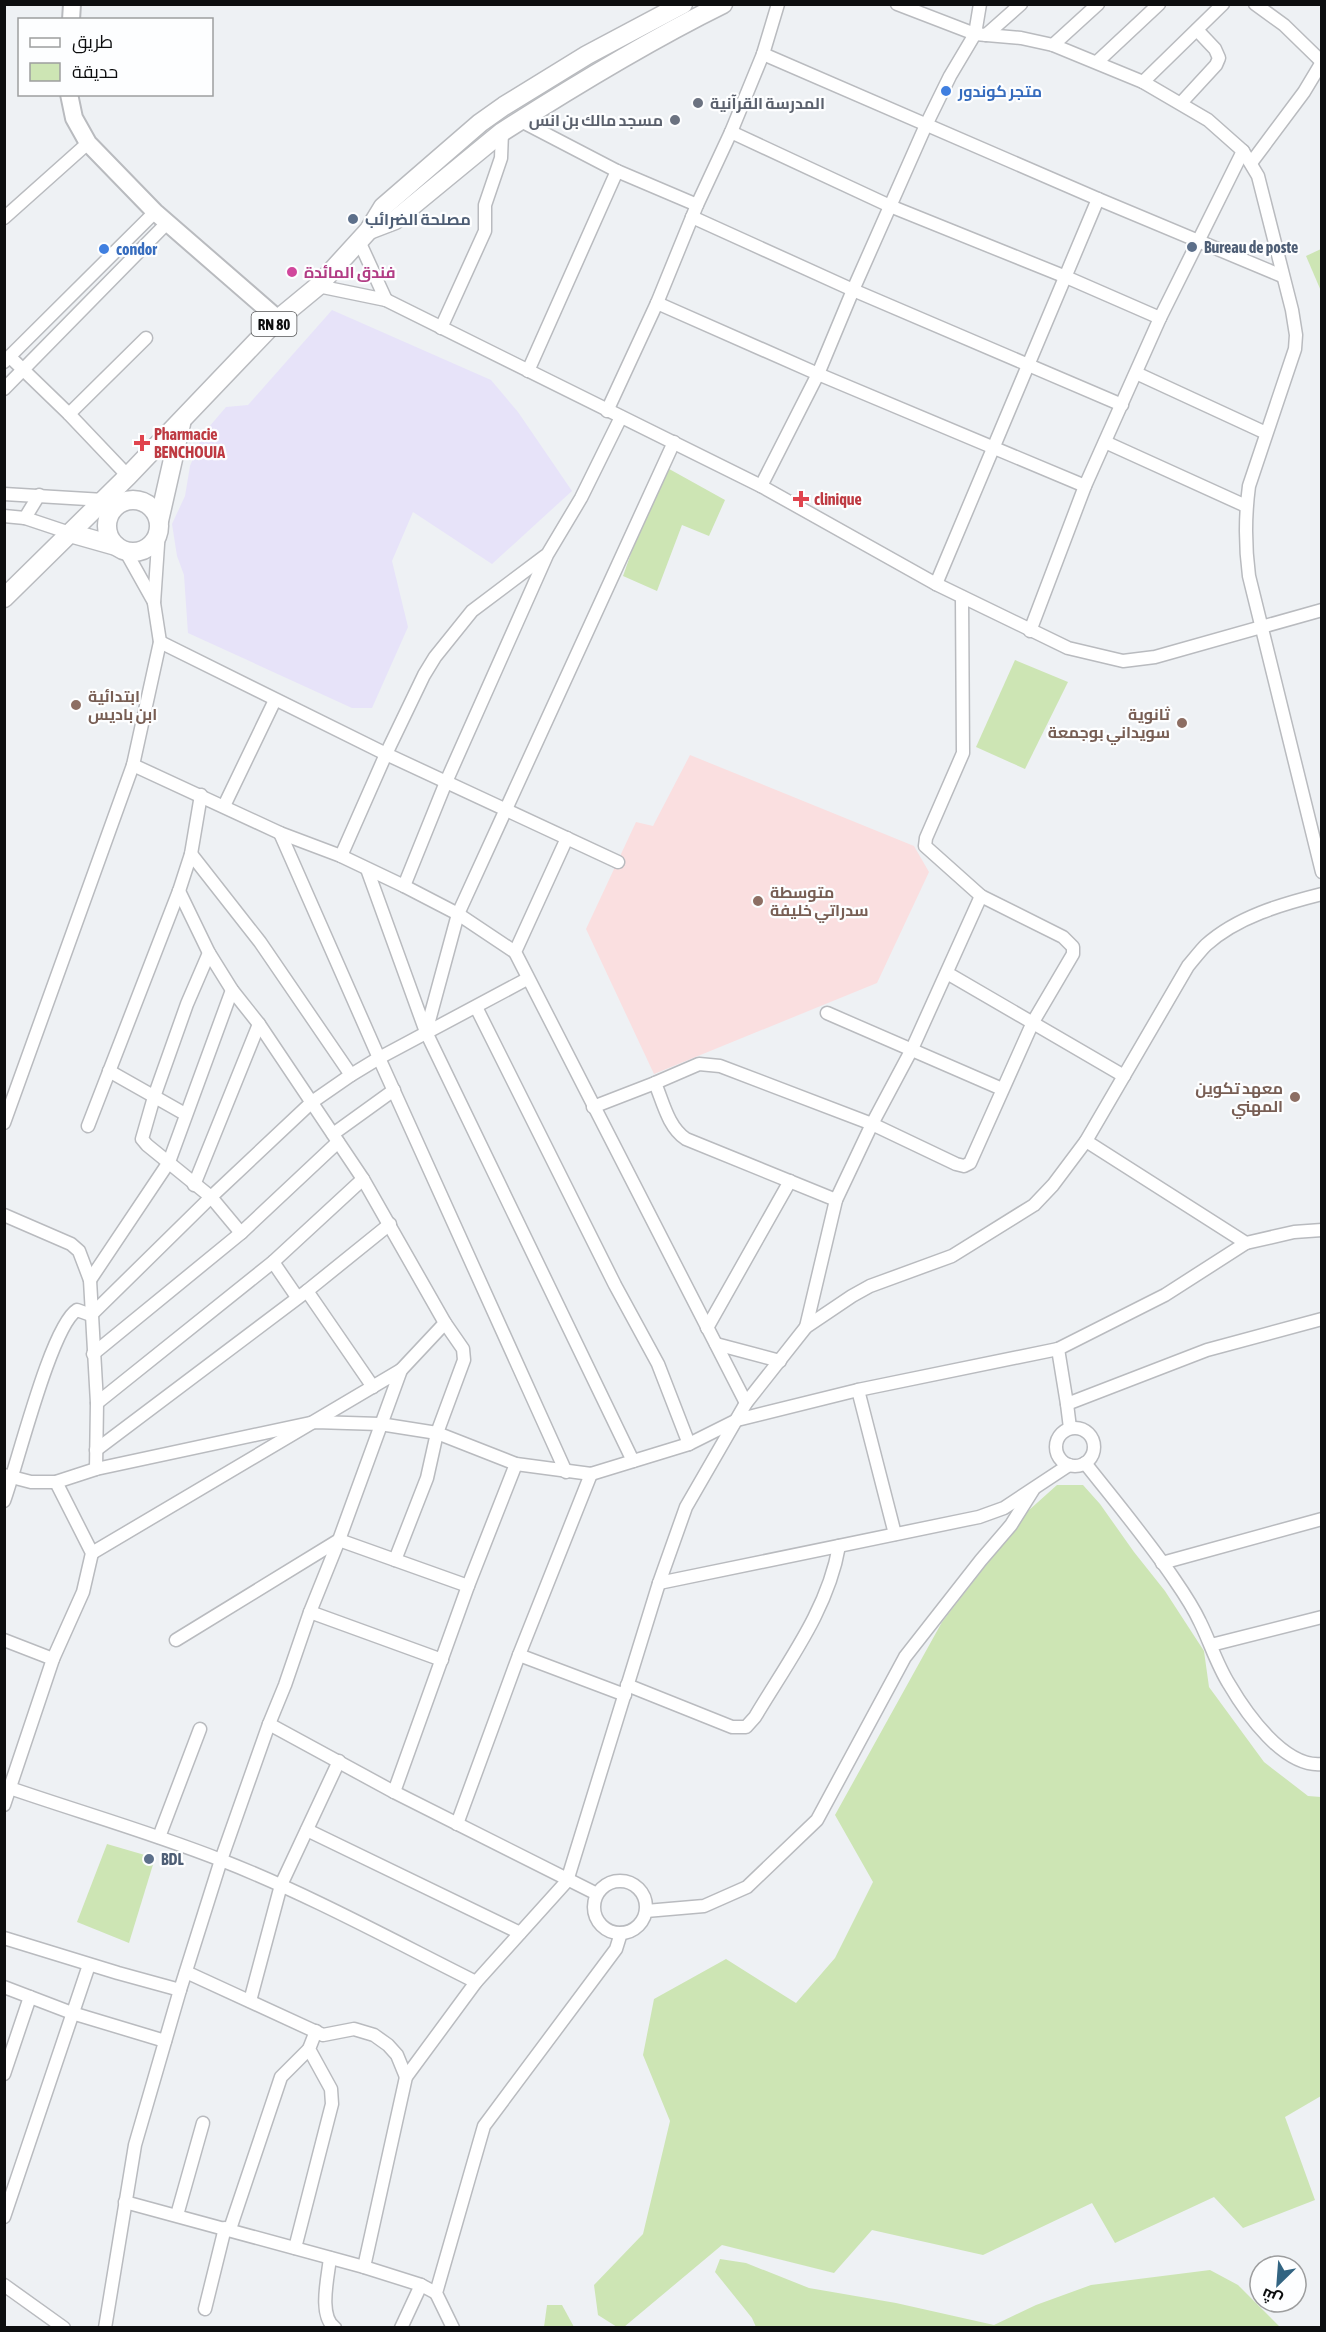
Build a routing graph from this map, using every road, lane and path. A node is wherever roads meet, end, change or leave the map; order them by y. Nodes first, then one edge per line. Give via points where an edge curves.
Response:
1 (683, 4) edge
2 (723, 4) edge
3 (778, 4) edge
4 (897, 4) edge
5 (980, 4) edge
6 (1021, 4) edge
7 (1098, 4) edge
8 (1159, 4) edge
9 (1223, 4) edge
10 (1255, 4) edge
11 (1197, 30) junction
12 (622, 35) junction
13 (980, 35) junction
14 (1053, 45) junction
15 (634, 52) junction
16 (763, 54) junction
17 (1097, 62) junction
18 (1322, 62) edge
19 (1143, 82) junction
20 (69, 96) edge
21 (1181, 103) junction
22 (519, 120) junction
23 (926, 125) junction
24 (501, 132) junction
25 (731, 132) junction
26 (88, 143) junction
27 (1243, 151) junction
28 (1251, 163) junction
29 (617, 171) junction
30 (1098, 199) junction
31 (890, 206) junction
32 (694, 211) junction
33 (161, 217) junction
34 (4, 218) edge
35 (364, 236) junction
36 (1197, 240) junction
37 (1282, 276) junction
38 (1066, 277) junction
39 (318, 286) junction
40 (853, 290) junction
41 (386, 300) junction
42 (657, 303) junction
43 (1160, 318) junction
44 (278, 319) junction
45 (441, 328) junction
46 (146, 338) dead end
47 (7, 360) edge
48 (1030, 365) junction
49 (23, 369) junction
50 (528, 371) junction
51 (1136, 373) junction
52 (818, 374) junction
53 (4, 390) edge
54 (1122, 405) junction
55 (607, 411) junction
56 (69, 414) junction
57 (621, 417) junction
58 (182, 421) junction
59 (1266, 433) junction
60 (674, 442) junction
61 (1105, 442) junction
62 (993, 448) junction
63 (128, 476) junction
64 (761, 486) junction
65 (1085, 486) junction
66 (4, 494) edge
67 (39, 495) junction
68 (104, 500) junction
69 (124, 502) junction
70 (1246, 506) junction
71 (4, 516) edge
72 (25, 518) junction
73 (107, 522) junction
74 (159, 526) junction
75 (70, 533) junction
76 (121, 549) junction
77 (547, 555) junction
78 (936, 584) junction
79 (962, 597) junction
80 (4, 598) edge
81 (154, 603) junction
82 (1322, 610) edge
83 (1261, 627) junction
84 (1030, 631) junction
85 (160, 642) junction
86 (275, 700) junction
87 (386, 754) junction
88 (133, 765) junction
89 (446, 782) junction
90 (201, 795) junction
91 (224, 806) junction
92 (505, 809) junction
93 (280, 833) junction
94 (567, 838) junction
95 (191, 854) junction
96 (341, 856) junction
97 (618, 862) dead end
98 (367, 869) junction
99 (1322, 872) edge
100 (404, 885) junction
101 (179, 891) junction
102 (1322, 894) edge
103 (981, 896) junction
104 (458, 914) junction
105 (515, 952) junction
106 (209, 953) junction
107 (947, 973) junction
108 (527, 979) junction
109 (232, 990) junction
110 (476, 1007) junction
111 (827, 1013) dead end
112 (1033, 1023) junction
113 (259, 1024) junction
114 (426, 1032) junction
115 (912, 1049) junction
116 (379, 1058) junction
117 (109, 1071) junction
118 (351, 1075) junction
119 (1124, 1076) junction
120 (655, 1083) junction
121 (1002, 1089) junction
122 (394, 1090) junction
123 (154, 1097) junction
124 (312, 1102) junction
125 (593, 1107) junction
126 (185, 1114) junction
127 (4, 1123) edge
128 (872, 1124) junction
129 (88, 1126) dead end
130 (336, 1138) junction
131 (1086, 1141) junction
132 (169, 1162) junction
133 (363, 1179) junction
134 (790, 1181) junction
135 (194, 1185) junction
136 (211, 1197) junction
137 (836, 1200) junction
138 (4, 1215) edge
139 (390, 1224) junction
140 (1322, 1230) edge
141 (242, 1233) junction
142 (1246, 1243) junction
143 (273, 1262) junction
144 (90, 1280) junction
145 (302, 1294) junction
146 (91, 1315) junction
147 (1322, 1319) edge
148 (446, 1323) junction
149 (806, 1327) junction
150 (707, 1328) junction
151 (716, 1344) junction
152 (1058, 1349) junction
153 (93, 1354) junction
154 (780, 1361) junction
155 (401, 1370) junction
156 (373, 1388) junction
157 (858, 1390) junction
158 (97, 1403) junction
159 (746, 1403) junction
160 (1067, 1404) junction
161 (737, 1420) junction
162 (315, 1422) junction
163 (380, 1424) junction
164 (1070, 1428) junction
165 (436, 1433) junction
166 (689, 1444) junction
167 (96, 1450) junction
168 (633, 1461) junction
169 (1085, 1462) junction
170 (516, 1464) junction
171 (1068, 1465) junction
172 (96, 1469) junction
173 (566, 1472) junction
174 (591, 1474) junction
175 (9, 1476) edge
176 (56, 1482) junction
177 (1033, 1490) junction
178 (4, 1502) edge
179 (1322, 1519) edge
180 (895, 1534) junction
181 (339, 1540) junction
182 (839, 1546) junction
183 (92, 1553) junction
184 (395, 1560) junction
185 (1162, 1563) junction
186 (659, 1583) junction
187 (468, 1586) junction
188 (310, 1612) junction
189 (1322, 1617) edge
190 (4, 1640) edge
191 (176, 1640) dead end
192 (1211, 1645) junction
193 (519, 1655) junction
194 (53, 1659) junction
195 (442, 1660) junction
196 (626, 1690) junction
197 (269, 1724) junction
198 (200, 1729) dead end
199 (339, 1761) junction
200 (1322, 1764) edge
201 (8, 1787) edge
202 (394, 1792) junction
203 (4, 1805) edge
204 (457, 1824) junction
205 (307, 1830) junction
206 (159, 1837) junction
207 (221, 1860) junction
208 (567, 1881) junction
209 (281, 1885) junction
210 (597, 1894) junction
211 (646, 1911) junction
212 (520, 1933) junction
213 (621, 1933) junction
214 (4, 1938) edge
215 (89, 1965) junction
216 (186, 1972) junction
217 (476, 1982) junction
218 (4, 1987) edge
219 (180, 1990) junction
220 (30, 1997) junction
221 (250, 2001) junction
222 (72, 2013) junction
223 (316, 2031) junction
224 (165, 2041) junction
225 (309, 2049) junction
226 (4, 2074) edge
227 (406, 2077) junction
228 (203, 2123) dead end
229 (125, 2202) junction
230 (177, 2215) junction
231 (4, 2217) edge
232 (227, 2229) junction
233 (295, 2248) junction
234 (330, 2258) junction
235 (364, 2267) junction
236 (4, 2285) edge
237 (421, 2285) junction
238 (436, 2293) junction
239 (205, 2309) dead end
240 (64, 2328) edge
241 (105, 2328) edge
242 (335, 2328) edge
243 (401, 2328) edge
244 (453, 2328) edge

1 - 12 main road, RN 80
2 - 15 main road, RN 80
3 - 16 street
4 - 13 street
5 - 13 street
6 - 13 street
7 - 14 street
8 - 17 street
9 - 11 street
10 - 18 street via 1284,25
11 - 19 street
11 - 21 street via 1219,58
12 - 15 main road
12 - 35 main road, RN 80 via 480,123 383,207
13 - 14 street
13 - 23 street via 950,76
14 - 17 street
15 - 22 main road, RN 80
16 - 23 street
16 - 25 street
17 - 19 street
18 - 28 street
19 - 21 street
20 - 26 main road via 74,118
21 - 27 street via 1208,120
22 - 24 main road, RN 80
22 - 29 street
23 - 30 street
23 - 31 street
24 - 35 main road, RN 80 via 395,220
24 - 45 street via 501,158 485,205 485,231
25 - 31 street
25 - 32 street
26 - 33 main road
26 - 34 street
27 - 28 street
27 - 36 street
28 - 37 street via 1258,176
29 - 32 street
29 - 50 street
30 - 36 street
30 - 38 street
31 - 38 street
31 - 40 street
32 - 40 street
32 - 42 street
33 - 44 main road
33 - 47 street
33 - 49 street
35 - 39 main road, RN 80
35 - 41 street
36 - 37 street
36 - 43 street
37 - 59 street via 1292,310 1295,349
38 - 43 street
38 - 48 street
39 - 41 street
39 - 44 main road, RN 80
40 - 48 street
40 - 52 street
41 - 45 street
42 - 52 street
42 - 55 street
43 - 51 street
44 - 58 main road, RN 80
45 - 50 street
46 - 56 street
47 - 49 street
48 - 54 street
48 - 62 street
49 - 53 street
49 - 56 street
50 - 55 street
51 - 54 street
51 - 59 street
52 - 62 street
52 - 64 street
54 - 61 street
55 - 57 street
56 - 63 street
57 - 60 street
57 - 77 street via 581,498
58 - 63 main road, RN 80
58 - 74 main road
59 - 70 street
60 - 64 street
60 - 92 street
61 - 65 street
61 - 70 street
62 - 65 street
62 - 78 street
63 - 68 main road, RN 80
64 - 78 street
65 - 84 street
66 - 67 street
67 - 68 street
67 - 72 street
68 - 69 main road
68 - 73 main road
68 - 75 main road, RN 80
69 - 73 main road via 116,506
69 - 74 main road via 142,502 156,513
70 - 83 street via 1245,546
71 - 72 street
72 - 75 street
73 - 76 main road via 110,540
74 - 76 main road via 156,538 143,550
74 - 81 street
75 - 76 main road
75 - 80 main road, RN 80
76 - 81 street
77 - 87 street via 472,612 457,630 424,675
77 - 89 street
78 - 79 street
79 - 84 street
79 - 103 street via 963,753 926,846
81 - 85 street
82 - 83 street
83 - 84 street via 1155,657 1123,661 1068,648
83 - 99 street
85 - 86 street
85 - 88 street
86 - 87 street
86 - 91 street
87 - 89 street
87 - 96 street
88 - 90 street
88 - 127 street
89 - 92 street
89 - 100 street
90 - 91 street
90 - 95 street
91 - 93 street
92 - 94 street
92 - 104 street
93 - 96 street
93 - 116 street
94 - 97 street
94 - 105 street
95 - 101 street
95 - 118 street via 260,942
96 - 98 street
98 - 100 street
98 - 114 street
100 - 104 street
101 - 106 street
101 - 117 street
102 - 119 street via 1252,917 1206,946 1188,966
103 - 107 street
103 - 112 street via 1064,937 1073,947 1073,954
104 - 105 street
104 - 114 street
105 - 108 street
106 - 109 street
106 - 123 street
107 - 112 street
107 - 115 street
108 - 110 street
108 - 125 street
109 - 113 street
109 - 126 street
110 - 114 street
110 - 166 street via 658,1364
111 - 115 street
112 - 119 street
112 - 121 street
113 - 124 street
113 - 135 street
114 - 116 street
114 - 168 street
115 - 121 street
115 - 128 street
116 - 118 street
116 - 122 street
117 - 123 street
117 - 129 street
118 - 124 street
119 - 131 street
120 - 125 street
120 - 128 street via 699,1064 720,1066
120 - 134 street via 677,1133
121 - 128 street via 974,1157 964,1166
122 - 130 street
122 - 173 street
123 - 126 street
123 - 132 street via 142,1139
124 - 130 street
124 - 136 street
125 - 150 street
126 - 132 street
128 - 137 street
130 - 133 street
130 - 141 street
131 - 142 street
131 - 149 street via 1034,1205 952,1256 870,1286
132 - 135 street
132 - 144 street
133 - 139 street
133 - 143 street
134 - 137 street
134 - 150 street
135 - 136 street
136 - 141 street
136 - 146 street
137 - 149 street
138 - 144 street via 71,1244 79,1251
139 - 145 street
139 - 148 street
140 - 142 street
141 - 153 street
142 - 152 street via 1166,1295
143 - 145 street
143 - 158 street
144 - 146 street
145 - 156 street
145 - 167 street
146 - 153 street
146 - 175 street via 77,1310 72,1313 57,1339
147 - 160 street via 1207,1350
148 - 155 street
148 - 165 street via 463,1349 464,1360
149 - 154 street
150 - 151 street
151 - 154 street
151 - 159 street
152 - 157 street
152 - 160 street
153 - 158 street
154 - 159 street
155 - 156 street
155 - 163 street
156 - 162 street
157 - 161 street
157 - 180 street
158 - 167 street
159 - 161 street
160 - 164 street
161 - 166 street
161 - 186 street via 687,1507
162 - 163 street
162 - 172 street
162 - 183 street
163 - 165 street
163 - 181 street
164 - 169 street via 1090,1436 1093,1450
164 - 171 street via 1060,1435 1056,1446 1059,1457
165 - 170 street
165 - 184 street via 428,1478
166 - 168 street
167 - 172 street
168 - 174 street
169 - 171 street
169 - 185 street
170 - 173 street
170 - 187 street
171 - 177 street
172 - 176 street
173 - 174 street
174 - 193 street
175 - 176 street via 31,1482
175 - 178 street
176 - 183 street
177 - 180 street via 1004,1508 979,1517
177 - 211 street via 1011,1525 905,1658 817,1820 747,1887 704,1906
179 - 185 street
180 - 182 street
181 - 184 street
181 - 188 street
181 - 191 street
182 - 186 street
182 - 196 street via 829,1585 812,1623 752,1723 732,1727
183 - 194 street via 83,1592
184 - 187 street
185 - 192 street
186 - 196 street
187 - 195 street
188 - 195 street
188 - 197 street
189 - 192 street
190 - 194 street
192 - 200 street via 1228,1683 1273,1741 1299,1761
193 - 196 street
193 - 204 street
194 - 201 street
195 - 202 street
196 - 208 street
197 - 199 street
197 - 207 street
198 - 206 street
199 - 202 street
199 - 205 street
201 - 203 street
201 - 206 street
202 - 204 street
204 - 208 street
205 - 209 street
205 - 212 street
206 - 207 street
207 - 209 street
207 - 216 street
208 - 210 street
208 - 212 street
209 - 217 street
209 - 221 street
210 - 211 street via 608,1883 632,1884 643,1895
210 - 213 street via 594,1912 598,1921
211 - 213 street via 638,1927
212 - 217 street
213 - 238 street via 616,1949 484,2126
214 - 215 street
215 - 219 street
215 - 222 street
216 - 219 street
216 - 221 street
217 - 227 street
218 - 220 street
219 - 224 street
220 - 222 street
220 - 226 street
221 - 223 street
222 - 224 street
222 - 231 street
223 - 225 street
223 - 227 street via 327,2035 354,2029 374,2035 397,2055
224 - 229 street via 135,2145
225 - 232 street via 281,2077
225 - 233 street via 332,2090 332,2104
227 - 235 street
228 - 230 street
229 - 230 street
229 - 241 street
230 - 232 street
232 - 233 street
232 - 239 street
233 - 234 street
234 - 235 street
234 - 242 street via 325,2312
235 - 237 street
236 - 240 street
237 - 238 street
237 - 243 street
238 - 244 street

